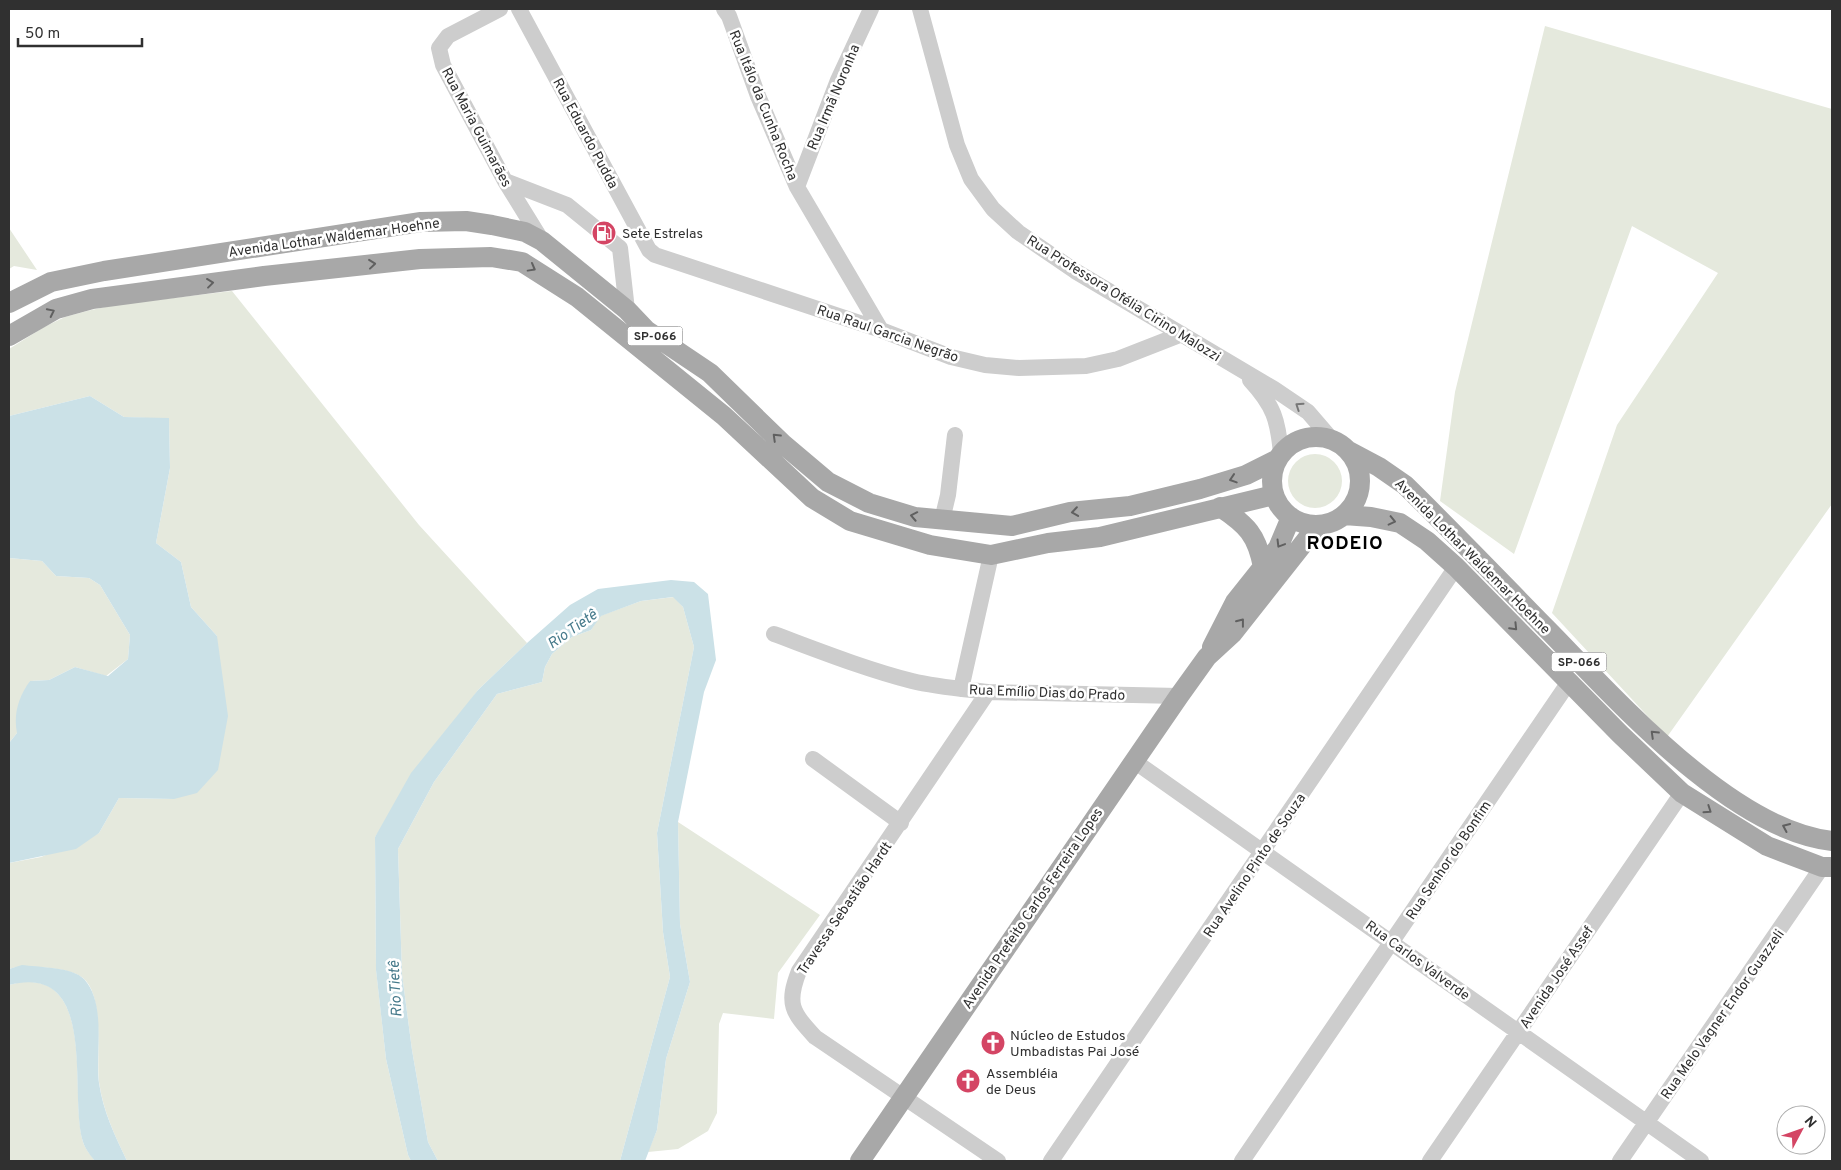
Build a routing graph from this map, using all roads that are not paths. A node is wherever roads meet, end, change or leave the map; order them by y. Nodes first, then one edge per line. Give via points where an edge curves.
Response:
1 (500, 9) edge
2 (519, 9) edge
3 (724, 9) edge
4 (871, 9) edge
5 (920, 9) edge
6 (505, 182) junction
7 (797, 186) junction
8 (542, 241) junction
9 (655, 255) joint
10 (9, 303) edge
11 (627, 310) junction
12 (881, 330) junction
13 (1182, 334) junction
14 (9, 336) edge
15 (1238, 368) junction
16 (955, 435) dead end
17 (1340, 445) junction
18 (1280, 457) junction
19 (1274, 495) junction
20 (1220, 507) junction
21 (1344, 515) junction
22 (1291, 517) junction
23 (942, 520) junction
24 (1318, 525) junction
25 (991, 555) junction
26 (1263, 567) junction
27 (1456, 567) junction
28 (774, 634) dead end
29 (1207, 657) junction
30 (1569, 682) junction
31 (961, 689) junction
32 (988, 692) junction
33 (1178, 696) junction
34 (813, 758) dead end
35 (1134, 761) junction
36 (1682, 792) junction
37 (901, 823) junction
38 (1832, 841) edge
39 (1263, 852) junction
40 (1827, 867) edge
41 (1392, 942) junction
42 (1518, 1032) junction
43 (903, 1098) junction
44 (1647, 1123) junction
45 (860, 1161) edge
46 (998, 1161) edge
47 (1051, 1161) edge
48 (1242, 1161) edge
49 (1430, 1161) edge
50 (1620, 1161) edge
51 (1701, 1161) edge

1 - 6 street, Rua Maria Guimarães via 448,36 439,48 443,65
2 - 9 street, Rua Eduardo Pudda via 649,250
3 - 7 street, Rua Itálo da Cunha Rocha
4 - 7 street, Rua Irmã Noronha via 838,80
5 - 13 street, Rua Professora Ofélia Cirino Malozzi via 957,145 971,179 993,209 1018,232 1075,271
6 - 8 street, Rua Maria Guimarães
6 - 11 street via 567,205 620,248
7 - 12 street, Rua Itálo da Cunha Rocha
8 - 10 main road, Avenida Lothar Waldemar Hoehne / SP-066 via 525,232 492,225 466,221 421,222 104,270 51,282
8 - 11 main road, Avenida Lothar Waldemar Hoehne / SP-066
9 - 12 street, Rua Raul Garcia Negrão
23 -> 11 main road, Avenida Lothar Waldemar Hoehne / SP-066 via 915,518 869,503 828,482 783,444 710,373 646,330
12 - 13 street, Rua Raul Garcia Negrão via 951,357 1019,368 1086,366 1118,359
13 - 15 street, Rua Professora Ofélia Cirino Malozzi
14 -> 25 main road, Avenida Lothar Waldemar Hoehne / SP-066 via 56,309 132,293 420,258 491,257 522,262 577,297 724,416 812,498 850,521 930,546
17 -> 15 street, Rua Professora Ofélia Cirino Malozzi via 1308,412
15 - 18 street via 1273,408 1279,431
16 - 23 street
17 - 18 main road via 1319,437 1304,438 1292,444
17 - 21 main road via 1356,462 1360,476 1356,497
38 -> 17 main road, Avenida Lothar Waldemar Hoehne / SP-066 via 1790,830 1753,812 1706,780 1596,678 1405,485
18 - 19 main road via 1272,476
18 -> 23 main road, Avenida Lothar Waldemar Hoehne / SP-066 via 1246,475 1130,506 1070,512 1012,526
19 - 20 main road, Avenida Lothar Waldemar Hoehne / SP-066
19 - 22 main road
20 - 25 main road, Avenida Lothar Waldemar Hoehne / SP-066 via 1100,537 1048,543
20 - 26 main road via 1249,530 1259,547
21 - 24 main road
21 -> 27 main road, Avenida Lothar Waldemar Hoehne / SP-066 via 1400,523 1427,541
22 - 24 main road
22 -> 26 main road, Avenida Prefeito Carlos Ferreira Lopes via 1278,548
29 -> 24 main road, Avenida Prefeito Carlos Ferreira Lopes via 1232,634
25 - 31 street
26 - 29 main road, Avenida Prefeito Carlos Ferreira Lopes via 1235,602
27 -> 30 main road, Avenida Lothar Waldemar Hoehne / SP-066
27 - 39 street, Rua Avelino Pinto de Souza
28 - 31 street, Rua Emílio Dias do Prado via 858,665 914,681
29 - 33 main road, Avenida Prefeito Carlos Ferreira Lopes
30 - 36 main road, Avenida Lothar Waldemar Hoehne / SP-066
30 - 41 street, Rua Senhor do Bonfim
31 - 32 street, Rua Emílio Dias do Prado
32 - 33 street, Rua Emílio Dias do Prado
32 - 37 street, Travessa Sebastião Hardt
33 - 35 main road, Avenida Prefeito Carlos Ferreira Lopes
34 - 37 street
35 - 39 street, Rua Carlos Valverde
35 - 43 main road, Avenida Prefeito Carlos Ferreira Lopes
36 -> 40 main road, Avenida Lothar Waldemar Hoehne / SP-066 via 1767,846
36 - 42 street, Avenida José Assef
37 - 43 street, Travessa Sebastião Hardt via 799,971 792,990 792,1006 815,1037
39 - 41 street, Rua Carlos Valverde
39 - 47 street, Rua Avelino Pinto de Souza
40 - 44 street, Rua Melo Vagner Endor Guazzeli
41 - 42 street, Rua Carlos Valverde
41 - 48 street, Rua Senhor do Bonfim
42 - 44 street, Rua Carlos Valverde
42 - 49 street, Avenida José Assef
43 - 45 main road, Avenida Prefeito Carlos Ferreira Lopes
43 - 46 street, Travessa Sebastião Hardt
44 - 50 street, Rua Melo Vagner Endor Guazzeli
44 - 51 street, Rua Carlos Valverde

